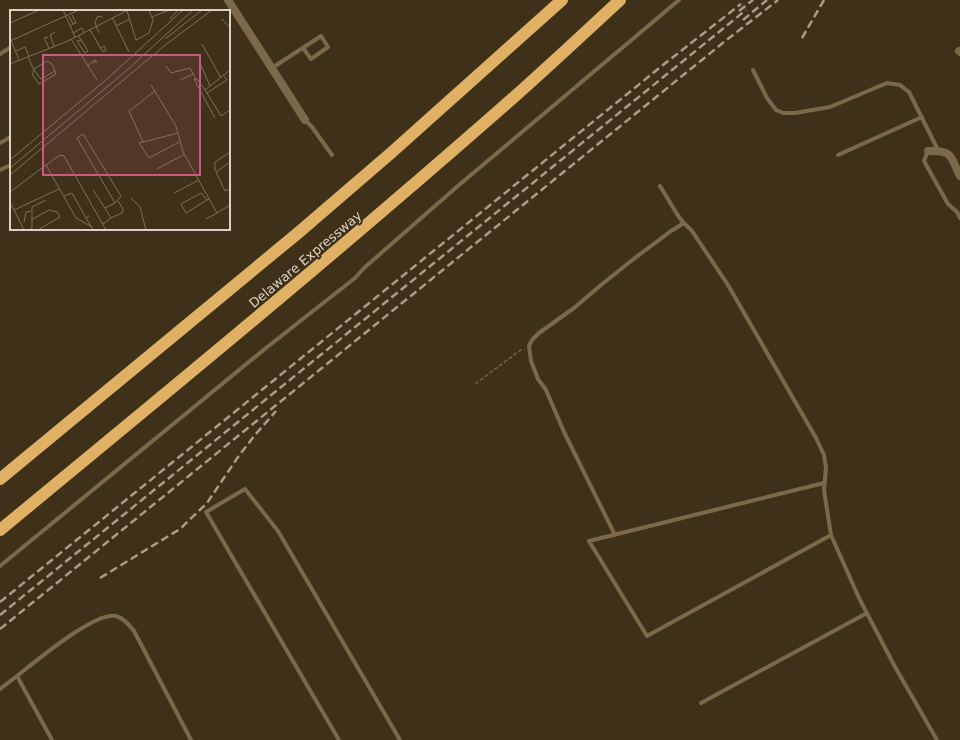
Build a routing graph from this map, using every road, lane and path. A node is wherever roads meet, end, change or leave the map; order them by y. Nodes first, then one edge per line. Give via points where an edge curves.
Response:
1 (228, 0) edge
2 (562, 0) edge
3 (620, 0) edge
4 (679, 0) edge
5 (10, 48) edge
6 (303, 48) junction
7 (0, 54) edge
8 (272, 68) junction
9 (752, 70) dead end
10 (922, 117) junction
11 (305, 120) joint
12 (10, 138) edge
13 (0, 143) edge
14 (928, 151) joint
15 (938, 151) junction
16 (838, 154) dead end
17 (332, 155) dead end
18 (10, 165) edge
19 (0, 170) edge
20 (960, 176) edge
21 (660, 186) dead end
22 (960, 218) edge
23 (684, 223) junction
24 (529, 346) junction
25 (475, 384) dead end
26 (0, 479) edge
27 (824, 482) junction
28 (0, 530) edge
29 (615, 535) junction
30 (831, 535) junction
31 (0, 566) edge
32 (867, 613) junction
33 (17, 676) junction
34 (0, 689) edge
35 (701, 703) dead end
36 (52, 740) edge
37 (191, 740) edge
38 (340, 740) edge
39 (400, 740) edge
40 (937, 740) edge

1 - 8 street
2 - 26 highway, Delaware Expressway via 304,228
3 - 28 highway, Delaware Expressway via 507,104 347,242
4 - 31 lane via 447,195 355,278
5 - 7 lane
6 - 6 lane via 321,36 328,47 311,59
6 - 8 lane
8 - 11 street
9 - 10 lane via 767,98 776,110 783,114 830,107 886,83 900,85 909,92
10 - 15 lane
10 - 16 lane
11 - 17 lane
12 - 13 lane
14 - 15 street
14 - 22 lane via 924,161 948,204
15 - 20 street via 946,152 950,156
18 - 19 lane
21 - 23 lane
23 - 24 lane via 538,333
23 - 27 lane via 728,285 816,438 824,455
24 - 25 path
24 - 29 lane via 538,379 546,390
27 - 29 lane
27 - 30 lane
29 - 30 lane via 589,541 647,636
30 - 32 lane
32 - 35 lane
32 - 40 lane via 901,679
33 - 34 lane
33 - 36 lane
33 - 37 lane via 84,627 102,618 115,616 125,620 134,631
38 - 39 lane via 206,512 245,489 278,531

